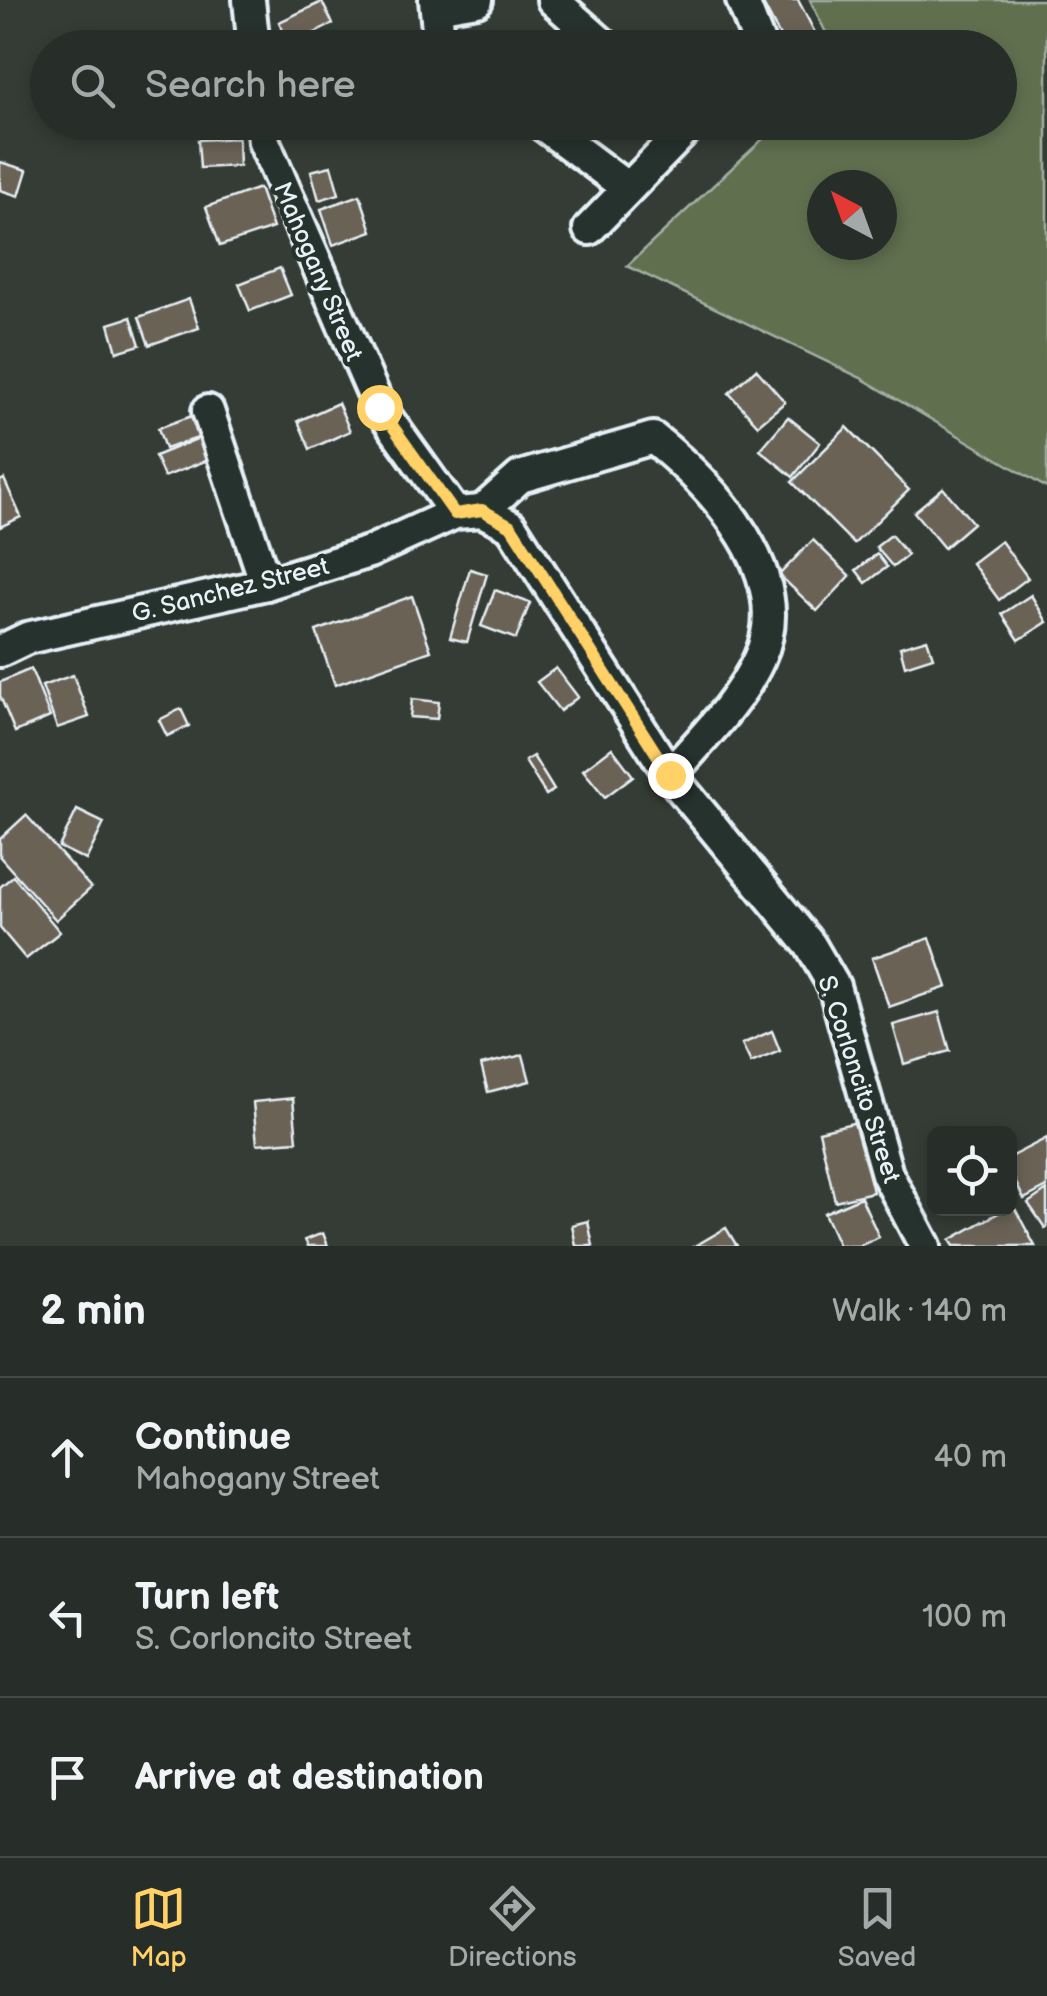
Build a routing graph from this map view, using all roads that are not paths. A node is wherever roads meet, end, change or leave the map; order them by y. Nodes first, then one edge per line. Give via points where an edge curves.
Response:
1 (248, 0) edge
2 (477, 0) edge
3 (554, 0) edge
4 (742, 0) edge
5 (436, 3) edge
6 (252, 30) edge
7 (438, 30) edge
8 (586, 30) edge
9 (754, 30) edge
10 (264, 140) edge
11 (564, 140) edge
12 (674, 140) edge
13 (626, 187) junction
14 (590, 229) dead end
15 (208, 411) dead end
16 (468, 512) junction
17 (266, 584) junction
18 (0, 651) edge
19 (670, 775) junction
20 (925, 1246) edge

1 - 6 street
2 - 5 street
3 - 8 street
4 - 9 street
5 - 7 street
10 - 16 street, Mahogany Street via 379,407
11 - 13 street
12 - 13 street
13 - 14 street
15 - 17 street
16 - 17 street, G. Sanchez Street
16 - 19 street, S. Corloncito Street via 511,526
16 - 19 street, G. Sanchez Street via 520,477 653,438 698,473 731,515 772,618 738,697
17 - 18 street, G. Sanchez Street via 27,638
19 - 20 street, S. Corloncito Street via 810,945 834,986 887,1174

